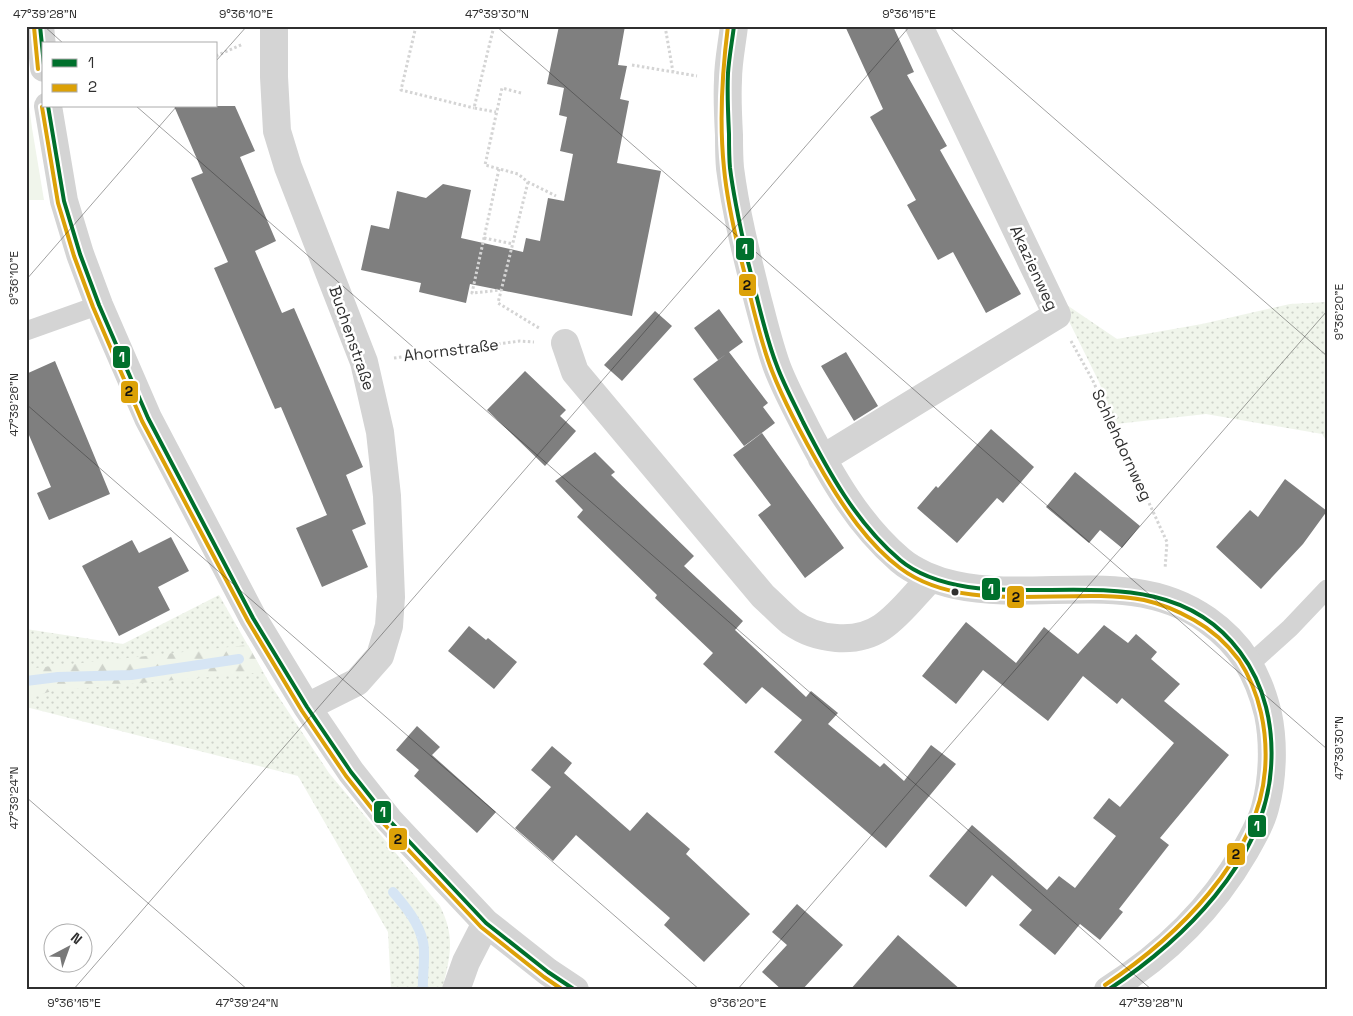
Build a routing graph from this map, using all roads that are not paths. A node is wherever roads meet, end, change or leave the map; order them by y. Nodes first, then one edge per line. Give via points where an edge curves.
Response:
1 (40, 26) edge
2 (734, 26) edge
3 (919, 26) edge
4 (263, 33) edge
5 (42, 47) edge
6 (48, 108) edge
7 (99, 305) junction
8 (26, 331) edge
9 (565, 344) road end
10 (822, 458) junction
11 (930, 578) junction
12 (1327, 589) edge
13 (1250, 664) junction
14 (307, 707) junction
15 (486, 923) junction
16 (456, 990) edge
17 (575, 990) edge
18 (1108, 990) edge

1 - 5 street
2 - 10 street via 728,80 730,166 743,243 777,366
3 - 10 street, Akazienweg via 1057,315
4 - 14 street, Buchenstraße via 274,77 277,131 288,167 364,362 380,432 387,496 391,598 389,626 380,656 357,682
6 - 7 street via 64,200
7 - 8 lane
7 - 14 street via 148,418 183,488 253,618
9 - 11 street via 575,372 763,596 792,622 816,634 838,639 863,636 887,623
10 - 11 street via 844,496 873,533 902,562
11 - 13 street via 991,590 1129,590 1162,596 1207,620
12 - 13 lane
13 - 18 street via 1264,700 1272,747 1265,807 1256,833 1232,873 1179,936
14 - 15 street via 350,772
15 - 16 street
15 - 17 street

